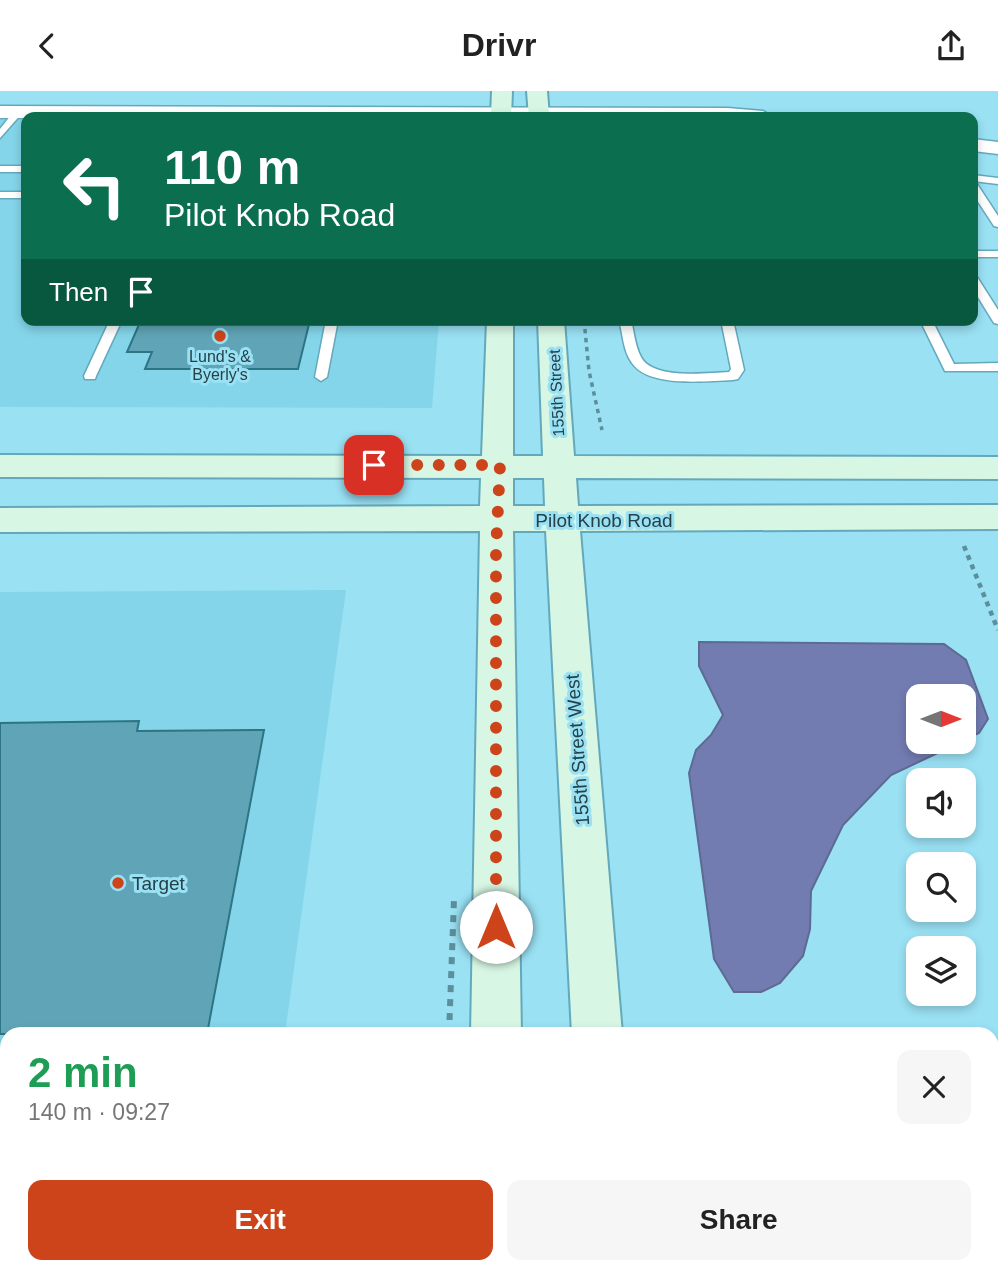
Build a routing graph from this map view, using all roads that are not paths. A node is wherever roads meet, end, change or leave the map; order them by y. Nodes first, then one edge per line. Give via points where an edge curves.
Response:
1 (502, 91) edge
2 (537, 91) edge
3 (9, 112) edge
4 (501, 112) edge
5 (538, 112) edge
6 (0, 135) edge
7 (978, 146) edge
8 (998, 148) edge
9 (0, 169) edge
10 (21, 169) edge
11 (978, 179) edge
12 (998, 181) edge
13 (978, 193) edge
14 (0, 195) edge
15 (21, 195) edge
16 (998, 223) edge
17 (978, 254) edge
18 (998, 254) edge
19 (978, 287) edge
20 (998, 320) edge
21 (113, 326) edge
22 (331, 326) edge
23 (500, 326) edge
24 (551, 326) edge
25 (627, 326) edge
26 (728, 326) edge
27 (929, 326) edge
28 (998, 367) edge
29 (90, 376) dead end
30 (321, 377) dead end
31 (500, 465) junction
32 (560, 465) junction
33 (0, 466) edge
34 (998, 468) edge
35 (998, 517) edge
36 (0, 520) edge
37 (562, 520) junction
38 (498, 521) junction
39 (496, 1027) edge
40 (597, 1027) edge

1 - 4 main road
2 - 5 main road
3 - 6 lane
7 - 8 street
9 - 10 lane
11 - 12 lane
13 - 16 lane
14 - 15 lane
17 - 18 lane
19 - 20 lane
21 - 29 lane
22 - 30 lane
23 - 31 main road
24 - 32 main road, 155th Street
25 - 26 lane via 642,368 692,377 733,376 738,370
27 - 28 lane via 950,368
31 - 32 main road
31 - 33 main road
31 - 38 main road
32 - 34 main road
32 - 37 main road, 155th Street West
35 - 37 main road, Pilot Knob Road
36 - 38 main road, Pilot Knob Road
37 - 38 main road, Pilot Knob Road
37 - 40 main road, 155th Street West
38 - 39 main road

